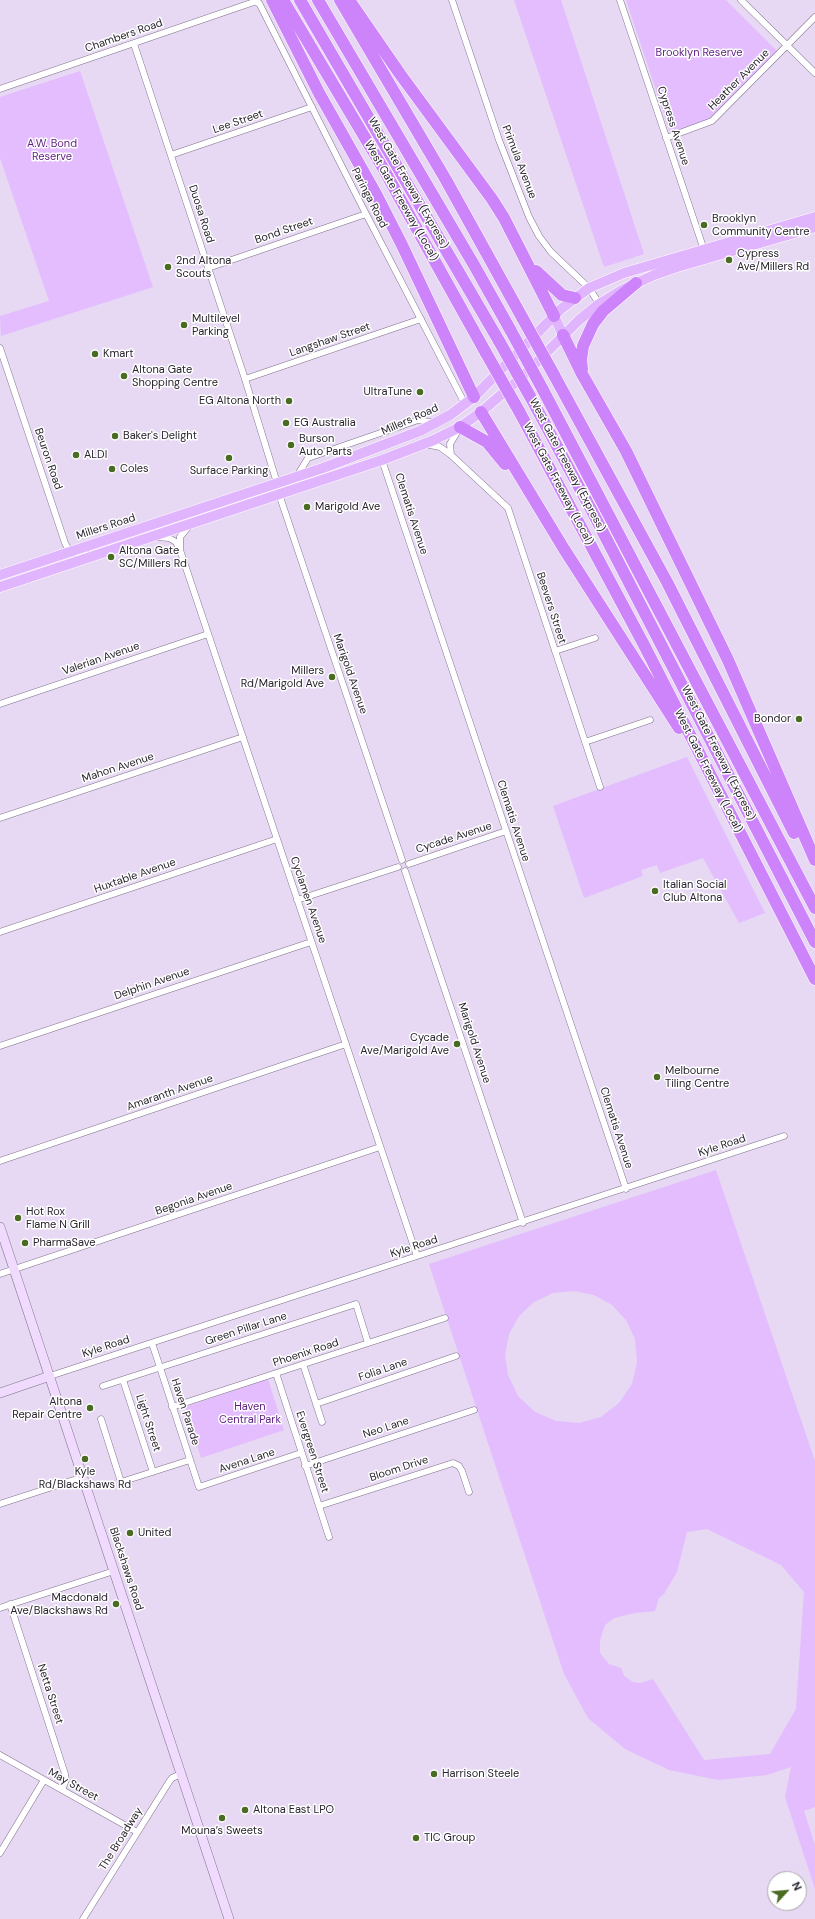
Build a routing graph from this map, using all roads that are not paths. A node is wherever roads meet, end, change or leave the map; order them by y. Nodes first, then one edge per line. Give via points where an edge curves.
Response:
1 (272, 0) edge
2 (283, 0) edge
3 (300, 0) edge
4 (318, 0) edge
5 (340, 0) edge
6 (349, 0) edge
7 (452, 0) edge
8 (620, 0) edge
9 (741, 0) edge
10 (254, 2) joint
11 (815, 18) edge
12 (134, 44) junction
13 (787, 46) junction
14 (815, 73) edge
15 (0, 89) edge
16 (312, 107) junction
17 (666, 138) junction
18 (171, 155) junction
19 (366, 214) junction
20 (815, 217) edge
21 (815, 227) edge
22 (705, 254) junction
23 (528, 263) junction
24 (208, 268) junction
25 (636, 283) joint
26 (589, 288) junction
27 (575, 298) junction
28 (602, 308) junction
29 (554, 316) junction
30 (421, 319) junction
31 (563, 335) junction
32 (0, 348) edge
33 (582, 374) junction
34 (245, 379) junction
35 (469, 400) junction
36 (481, 412) junction
37 (460, 427) junction
38 (425, 444) junction
39 (451, 455) junction
40 (382, 460) junction
41 (277, 483) junction
42 (279, 494) junction
43 (191, 524) junction
44 (152, 537) junction
45 (564, 549) junction
46 (180, 550) junction
47 (70, 552) junction
48 (95, 555) junction
49 (0, 575) edge
50 (0, 587) edge
51 (208, 634) junction
52 (595, 638) dead end
53 (555, 651) junction
54 (0, 704) edge
55 (650, 720) dead end
56 (243, 737) junction
57 (585, 742) junction
58 (600, 787) dead end
59 (716, 787) junction
60 (0, 818) edge
61 (506, 831) junction
62 (277, 839) junction
63 (402, 860) junction
64 (815, 860) edge
65 (409, 864) junction
66 (398, 867) junction
67 (406, 871) junction
68 (815, 871) edge
69 (298, 900) junction
70 (815, 908) edge
71 (0, 932) edge
72 (311, 942) junction
73 (815, 942) edge
74 (815, 979) edge
75 (346, 1044) junction
76 (0, 1046) edge
77 (784, 1136) dead end
78 (380, 1147) junction
79 (0, 1160) edge
80 (626, 1189) junction
81 (523, 1222) junction
82 (0, 1227) edge
83 (417, 1256) junction
84 (14, 1270) junction
85 (0, 1274) edge
86 (445, 1318) dead end
87 (152, 1343) junction
88 (368, 1343) junction
89 (456, 1356) dead end
90 (303, 1364) junction
91 (160, 1368) junction
92 (276, 1373) junction
93 (50, 1376) junction
94 (124, 1380) junction
95 (104, 1386) dead end
96 (0, 1393) edge
97 (316, 1404) junction
98 (172, 1407) junction
99 (474, 1410) dead end
100 (101, 1419) dead end
101 (322, 1422) dead end
102 (301, 1454) junction
103 (190, 1460) junction
104 (305, 1466) junction
105 (153, 1472) junction
106 (83, 1477) junction
107 (198, 1487) joint
108 (469, 1492) dead end
109 (0, 1504) edge
110 (319, 1506) junction
111 (329, 1537) dead end
112 (114, 1571) junction
113 (10, 1604) junction
114 (0, 1608) edge
115 (0, 1755) edge
116 (181, 1774) junction
117 (44, 1780) junction
118 (62, 1790) junction
119 (137, 1832) junction
120 (0, 1853) edge
121 (83, 1919) edge
122 (228, 1919) edge

1 - 35 highway via 319,93 402,245
2 - 59 highway, West Gate Freeway (Local), bridge via 364,135 519,411 643,643
3 - 73 highway, West Gate Freeway (Express), bridge via 531,398
4 - 70 highway, West Gate Freeway (Express), bridge via 511,331
5 - 68 highway, bridge via 446,180 667,582
6 - 23 highway via 492,199
7 - 26 street, Primula Avenue via 499,140 529,216 551,252
8 - 17 street, Cypress Avenue
9 - 13 street
10 - 12 street, Chambers Road
10 - 16 street, Paringa Road via 263,9
11 - 13 street, Heather Avenue
12 - 15 street, Chambers Road
12 - 18 street, Duosa Road
13 - 14 street
13 - 17 street, Heather Avenue via 712,122
16 - 18 street, Lee Street
16 - 19 street, Paringa Road
17 - 22 street, Cypress Avenue
18 - 24 street, Duosa Road
19 - 24 street, Bond Street
19 - 30 street, Paringa Road
20 - 22 main road, Millers Road
21 - 22 main road, Millers Road
22 - 25 main road, Millers Road
22 - 26 main road, Millers Road via 624,273
23 - 27 highway via 562,295
23 - 29 highway
24 - 34 street, Duosa Road
25 - 28 highway
26 - 27 main road, Millers Road
26 - 28 street, Primula Avenue
27 - 29 main road, Millers Road
28 - 31 main road
28 - 33 highway via 585,341 581,360
29 - 31 main road
29 - 35 main road, Millers Road
30 - 34 street, Langshaw Street
30 - 35 street, Paringa Road via 440,356
31 - 33 highway
31 - 36 main road via 523,376
32 - 47 street, Beuron Road
33 - 64 highway via 626,451 725,653
34 - 41 street, Duosa Road
35 - 36 main road
35 - 41 main road, Millers Road via 420,431
36 - 37 main road
36 - 45 highway
37 - 38 main road
37 - 39 street via 450,444
37 - 45 highway via 487,442
38 - 39 street, Beevers Street via 440,447
38 - 40 main road
39 - 53 street, Beevers Street via 508,508
40 - 42 main road
40 - 61 street, Clematis Avenue
41 - 42 main road
41 - 47 main road, Millers Road
42 - 43 main road
42 - 63 street, Marigold Avenue
43 - 44 main road
43 - 46 street via 180,537
44 - 46 street via 169,538 176,542
44 - 48 main road
45 - 59 highway
46 - 51 street, Cyclamen Avenue
47 - 48 street via 78,555
47 - 49 main road, Millers Road
48 - 50 main road
51 - 54 street, Valerian Avenue
51 - 56 street, Cyclamen Avenue
52 - 53 street
53 - 57 street, Beevers Street
55 - 57 street
56 - 60 street, Mahon Avenue
56 - 62 street, Cyclamen Avenue
57 - 58 street, Beevers Street
59 - 74 highway, West Gate Freeway (Local)
61 - 65 street, Cycade Avenue
61 - 80 street, Clematis Avenue
62 - 69 street, Cyclamen Avenue
62 - 71 street, Huxtable Avenue
63 - 65 street
63 - 66 street
65 - 67 street
66 - 67 street
66 - 69 street
67 - 81 street, Marigold Avenue
69 - 72 street, Cyclamen Avenue
72 - 75 street, Cyclamen Avenue
72 - 76 street, Delphin Avenue
75 - 78 street, Cyclamen Avenue
75 - 79 street, Amaranth Avenue
77 - 80 street, Kyle Road
78 - 83 street, Cyclamen Avenue
78 - 84 street, Begonia Avenue
80 - 81 street, Kyle Road
81 - 83 street, Kyle Road
82 - 84 main road, Blackshaws Road
83 - 87 street, Kyle Road
84 - 85 street, Begonia Avenue
84 - 93 main road, Blackshaws Road
86 - 88 street, Phoenix Road
87 - 91 street, Haven Parade
87 - 93 street, Kyle Road
88 - 90 street, Phoenix Road
88 - 91 street, Green Pillar Lane via 356,1304
89 - 97 street, Folia Lane
90 - 92 street, Phoenix Road
90 - 97 street
91 - 94 street, Green Pillar Lane
91 - 98 street, Haven Parade
92 - 98 street, Phoenix Road
92 - 102 street, Evergreen Street
93 - 96 main road
93 - 106 main road, Blackshaws Road
94 - 95 street, Green Pillar Lane
94 - 105 street, Light Street
97 - 101 street
98 - 103 street, Haven Parade
99 - 104 street, Neo Lane
100 - 105 street via 121,1482
102 - 104 street, Evergreen Street
102 - 107 street, Avena Lane
103 - 105 street
103 - 107 street, Haven Parade
104 - 110 street, Evergreen Street
106 - 109 street
106 - 112 main road, Blackshaws Road
108 - 110 street, Bloom Drive via 462,1471 453,1463
110 - 111 street, Evergreen Street
112 - 113 street
112 - 116 main road, Blackshaws Road
113 - 114 street
113 - 118 street, Netta Street via 65,1774 66,1780
115 - 117 street, May Street
116 - 119 street, The Broadway via 172,1778
116 - 122 main road, Blackshaws Road
117 - 118 street, May Street
117 - 120 street
118 - 119 street, May Street
119 - 121 street, The Broadway

